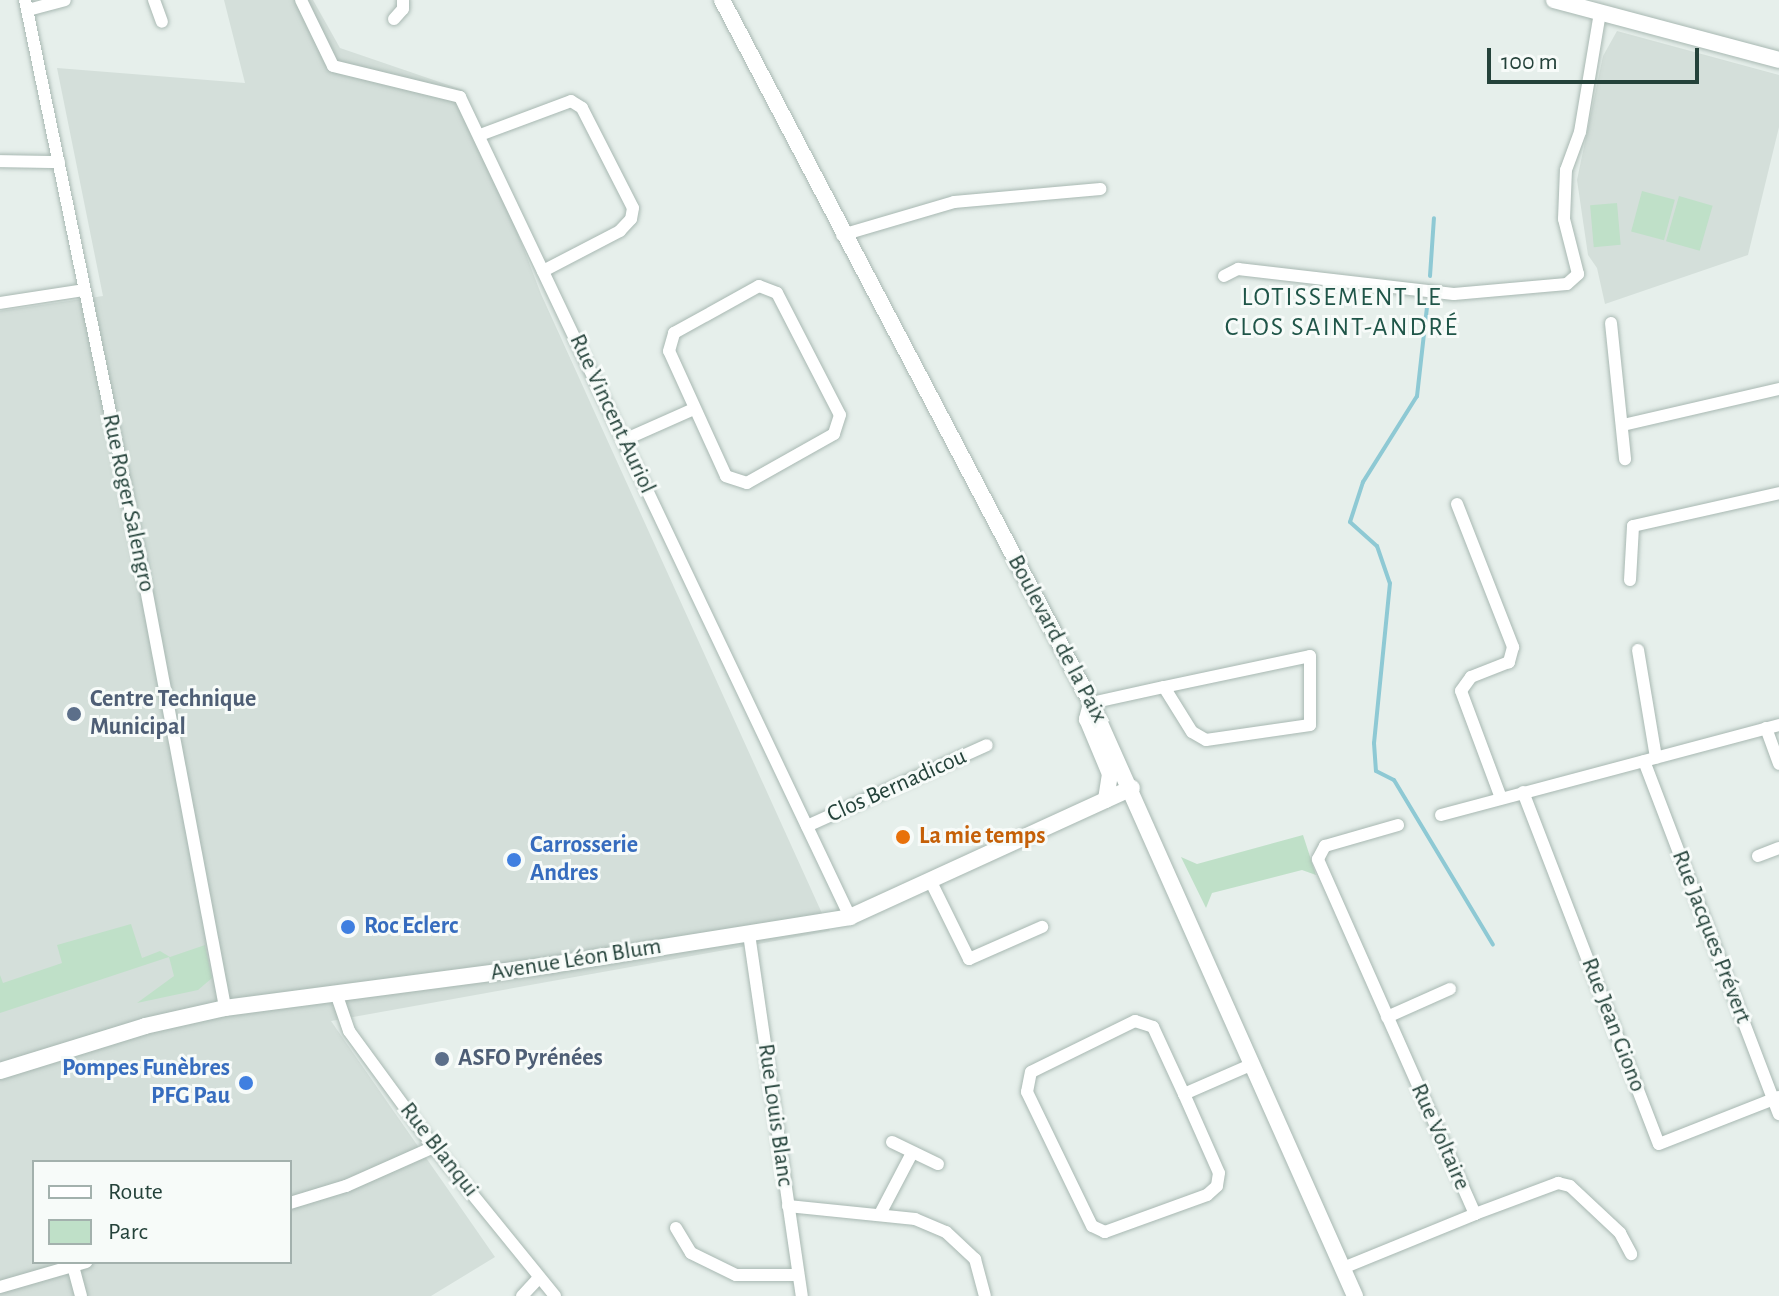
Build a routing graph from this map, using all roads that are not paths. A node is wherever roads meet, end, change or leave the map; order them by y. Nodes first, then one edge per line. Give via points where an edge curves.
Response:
1 (65, 0) edge
2 (154, 0) edge
3 (301, 0) edge
4 (403, 0) edge
5 (722, 0) edge
6 (1554, 0) edge
7 (27, 5) edge
8 (1592, 7) edge
9 (394, 19) dead end
10 (162, 22) dead end
11 (1779, 60) edge
12 (480, 135) junction
13 (0, 161) edge
14 (59, 162) junction
15 (1100, 189) dead end
16 (842, 235) junction
17 (543, 271) junction
18 (1224, 276) dead end
19 (84, 290) junction
20 (0, 303) edge
21 (1611, 323) dead end
22 (1779, 389) edge
23 (694, 409) junction
24 (1623, 425) junction
25 (624, 440) junction
26 (1625, 459) dead end
27 (1777, 493) edge
28 (1457, 504) dead end
29 (1779, 508) edge
30 (1630, 580) dead end
31 (1638, 650) dead end
32 (1164, 687) junction
33 (1091, 703) junction
34 (1772, 727) edge
35 (987, 745) dead end
36 (1650, 759) junction
37 (1779, 764) edge
38 (1132, 788) junction
39 (1523, 792) junction
40 (1501, 798) junction
41 (1106, 800) junction
42 (1441, 815) dead end
43 (1398, 825) dead end
44 (807, 826) junction
45 (1779, 848) edge
46 (1758, 856) dead end
47 (931, 882) junction
48 (850, 917) junction
49 (1042, 927) dead end
50 (749, 934) junction
51 (1450, 989) dead end
52 (337, 996) junction
53 (225, 1008) junction
54 (1387, 1017) junction
55 (1253, 1064) junction
56 (0, 1071) edge
57 (1184, 1094) junction
58 (1776, 1098) edge
59 (1779, 1114) edge
60 (892, 1142) dead end
61 (434, 1147) junction
62 (912, 1153) junction
63 (938, 1164) dead end
64 (292, 1202) edge
65 (788, 1206) junction
66 (880, 1214) junction
67 (1475, 1214) junction
68 (676, 1228) dead end
69 (1631, 1254) dead end
70 (79, 1264) edge
71 (1343, 1268) junction
72 (797, 1275) junction
73 (539, 1278) junction
74 (0, 1287) edge
75 (81, 1296) edge
76 (522, 1296) edge
77 (555, 1296) edge
78 (802, 1296) edge
79 (985, 1296) edge
80 (1355, 1296) edge

1 - 7 street
2 - 10 street
3 - 12 street, Rue Vincent Auriol via 333,66 460,97
4 - 9 street
5 - 16 main road, Boulevard de la Paix
6 - 8 main road
7 - 14 street, Rue Roger Salengro
8 - 11 main road
8 - 18 street via 1580,132 1566,170 1564,219 1578,274 1567,284 1454,294 1238,269
12 - 17 street, Rue Vincent Auriol
12 - 17 street via 571,101 582,108 633,208 620,231
13 - 14 street
14 - 19 street, Rue Roger Salengro
15 - 16 street via 954,202
16 - 33 main road, Boulevard de la Paix
17 - 25 street, Rue Vincent Auriol
19 - 20 street
19 - 53 street, Rue Roger Salengro
21 - 24 street
22 - 24 street
23 - 23 street via 726,476 747,483 834,434 840,415 777,293 759,286 674,333 669,351
23 - 25 street
24 - 26 street
25 - 44 street, Rue Vincent Auriol
27 - 29 street
27 - 30 street via 1633,526
28 - 40 street via 1513,647 1509,662 1471,677 1461,691
31 - 36 street, Rue Jacques Prévert
32 - 32 street via 1192,732 1206,740 1310,725 1310,656
32 - 33 street
33 - 38 main road, Boulevard de la Paix
33 - 41 main road via 1087,719 1110,774
34 - 36 street
34 - 37 street
35 - 44 street, Clos Bernadicou
36 - 39 street
36 - 58 street, Rue Jacques Prévert
38 - 41 main road, Avenue Léon Blum
38 - 55 main road, Boulevard de la Paix
39 - 40 street
39 - 58 street, Rue Jean Giono via 1659,1144
40 - 42 street
41 - 47 main road, Avenue Léon Blum
43 - 54 street, Rue Voltaire via 1325,846 1318,859
44 - 48 street, Rue Vincent Auriol
45 - 46 street
47 - 48 main road, Avenue Léon Blum
47 - 49 street via 969,959
48 - 50 main road, Avenue Léon Blum
50 - 52 main road, Avenue Léon Blum
50 - 65 street, Rue Louis Blanc
51 - 54 street
52 - 53 main road, Avenue Léon Blum
52 - 61 street, Rue Blanqui via 349,1031
53 - 56 main road, Avenue Léon Blum via 145,1026
54 - 67 street, Rue Voltaire
55 - 57 street
55 - 71 main road, Boulevard de la Paix
57 - 57 street via 1153,1027 1140,1021 1031,1072 1027,1092 1092,1226 1105,1232 1207,1195 1217,1186 1219,1173
58 - 59 street, Rue Jacques Prévert
60 - 62 street
61 - 64 street via 346,1186
61 - 73 street, Rue Blanqui
62 - 63 street
62 - 66 street
65 - 66 street
65 - 72 street, Rue Louis Blanc
66 - 79 street via 915,1219 946,1232 975,1259
67 - 69 street via 1546,1184 1570,1186 1620,1233
67 - 71 street, Rue Voltaire
68 - 72 street via 691,1253 736,1275
70 - 74 street
70 - 75 street
71 - 80 main road, Boulevard de la Paix
72 - 78 street, Rue Louis Blanc
73 - 76 street
73 - 77 street, Rue Blanqui

